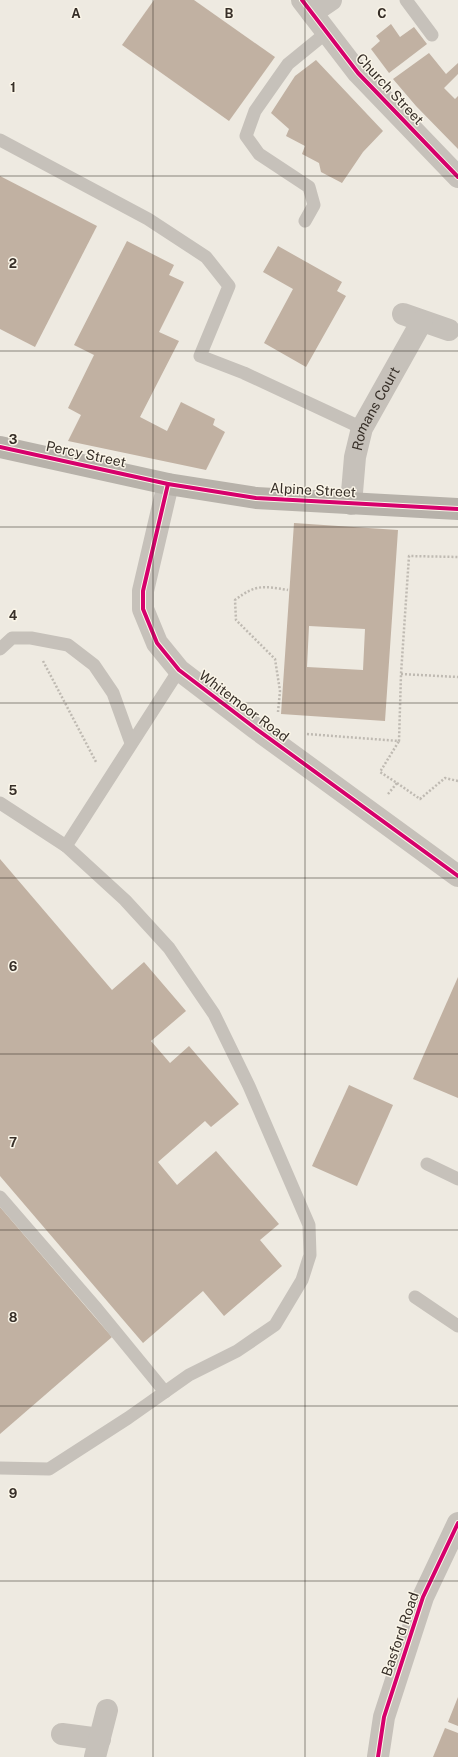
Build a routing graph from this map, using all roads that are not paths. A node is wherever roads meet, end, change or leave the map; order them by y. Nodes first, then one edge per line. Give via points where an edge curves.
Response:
1 (331, 0) edge
2 (406, 0) edge
3 (307, 6) edge
4 (326, 33) junction
5 (432, 35) dead end
6 (0, 140) edge
7 (458, 177) edge
8 (305, 221) dead end
9 (449, 330) dead end
10 (362, 428) junction
11 (0, 447) edge
12 (168, 484) junction
13 (351, 504) junction
14 (458, 509) edge
15 (0, 648) edge
16 (179, 670) junction
17 (131, 743) junction
18 (0, 803) edge
19 (66, 846) junction
20 (458, 876) edge
21 (428, 1164) dead end
22 (458, 1179) edge
23 (0, 1197) edge
24 (415, 1297) dead end
25 (458, 1326) edge
26 (165, 1392) junction
27 (0, 1468) edge
28 (458, 1523) edge
29 (107, 1710) dead end
30 (62, 1734) dead end
31 (97, 1748) edge
32 (378, 1757) edge

1 - 3 street
2 - 5 lane
3 - 4 street, Church Street
4 - 7 street, Church Street via 358,73
4 - 8 lane via 288,64 255,111 246,136 259,154 309,187 314,205
6 - 10 lane via 148,220 206,257 229,286 200,356 251,376
9 - 10 street, Romans Court via 412,317
10 - 13 street, Romans Court via 355,457
11 - 12 street, Percy Street
12 - 13 street, Alpine Street via 256,498
12 - 16 street, Whitemoor Road via 143,591 143,609 157,643
13 - 14 street, Alpine Street
15 - 17 lane via 12,638 31,638 68,645 94,665 113,693
16 - 17 lane
16 - 20 street, Whitemoor Road
17 - 19 lane
18 - 19 lane
19 - 26 lane via 126,900 169,948 214,1014 249,1086 309,1225 310,1254 302,1280 275,1325 238,1351 190,1375
21 - 22 lane
23 - 26 lane
24 - 25 lane
26 - 27 lane via 49,1469
28 - 32 street, Basford Road via 423,1597 384,1716
29 - 31 street
30 - 31 street

